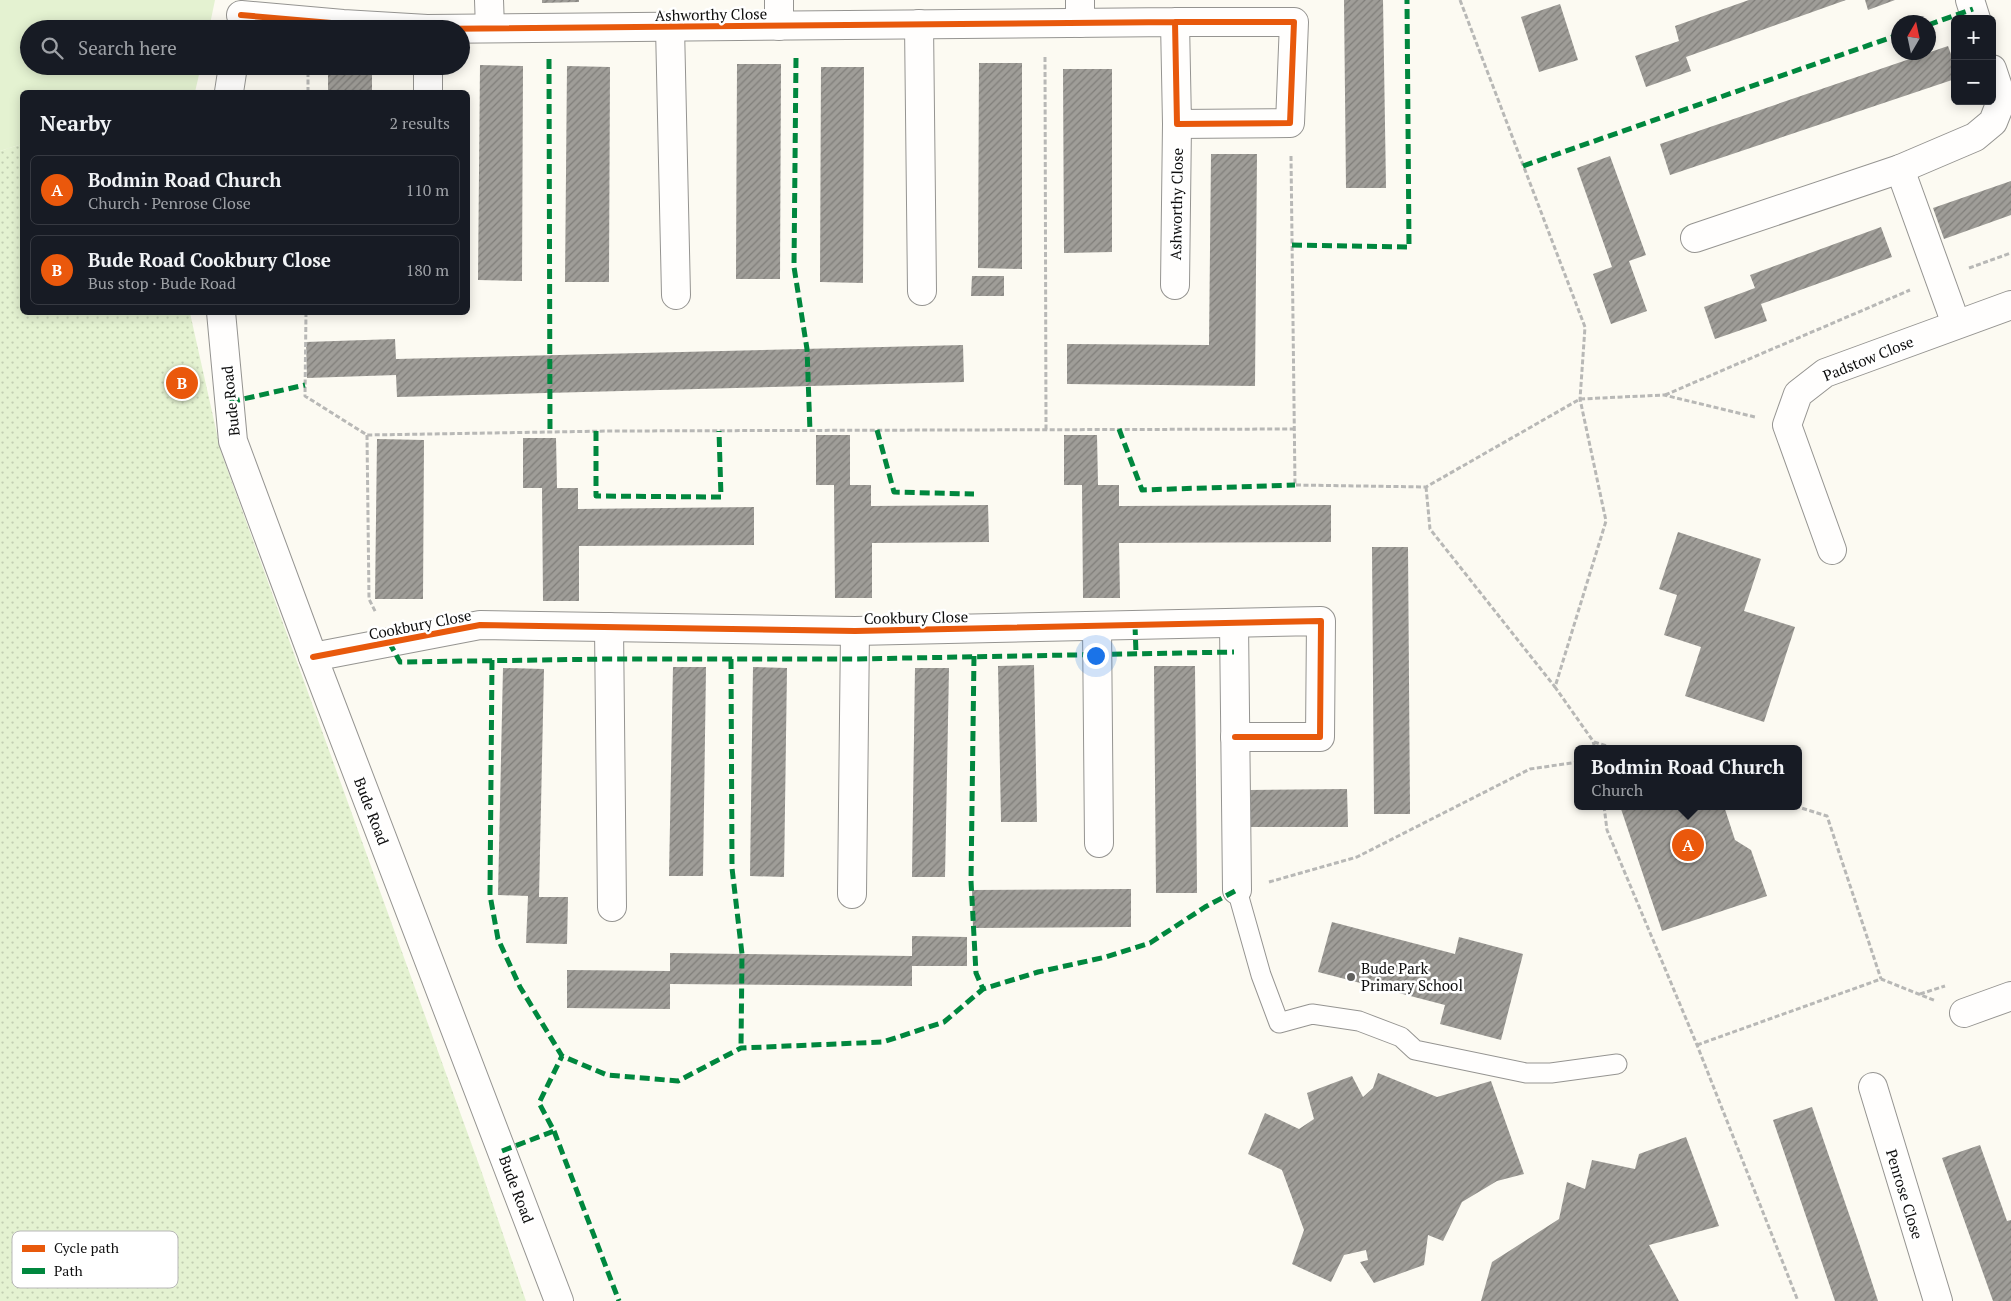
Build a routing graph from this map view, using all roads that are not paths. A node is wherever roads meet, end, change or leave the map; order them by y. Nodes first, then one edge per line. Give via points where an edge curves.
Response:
1 (489, 0) edge
2 (1970, 0) edge
3 (1080, 11) edge
4 (779, 13) edge
5 (241, 14) edge
6 (1975, 15) edge
7 (302, 20) edge
8 (1175, 22) junction
9 (919, 24) junction
10 (670, 27) junction
11 (470, 28) edge
12 (490, 28) junction
13 (232, 75) edge
14 (428, 75) edge
15 (1996, 80) edge
16 (229, 90) edge
17 (428, 90) edge
18 (1177, 124) junction
19 (1900, 170) junction
20 (1695, 238) dead end
21 (1174, 285) dead end
22 (922, 291) dead end
23 (676, 295) dead end
24 (2011, 305) edge
25 (221, 315) edge
26 (1956, 324) junction
27 (1832, 550) dead end
28 (1234, 623) junction
29 (1097, 626) junction
30 (609, 627) junction
31 (855, 631) junction
32 (313, 657) junction
33 (1234, 737) junction
34 (1099, 843) dead end
35 (1237, 890) joint
36 (852, 894) dead end
37 (612, 907) dead end
38 (2011, 996) edge
39 (1964, 1013) road end
40 (1617, 1064) dead end
41 (1873, 1087) dead end
42 (559, 1301) edge
43 (1938, 1301) edge

1 - 12 street
2 - 6 street
3 - 8 street, Ashworthy Close
3 - 9 street, Ashworthy Close
4 - 9 street, Ashworthy Close
4 - 10 street, Ashworthy Close
5 - 7 street, Ashworthy Close
8 - 18 street, Ashworthy Close
8 - 18 street, Ashworthy Close via 1294,22 1290,123
9 - 22 street
10 - 12 street, Ashworthy Close
10 - 23 street, Ashworthy Close
11 - 12 street, Ashworthy Close
13 - 16 street
14 - 17 street
15 - 19 street via 2002,99 1993,122 1975,137
18 - 21 street, Ashworthy Close
19 - 20 street
19 - 26 street
24 - 26 street, Padstow Close
25 - 32 street, Bude Road via 233,441
26 - 27 street, Padstow Close via 1825,373 1798,394 1788,425
28 - 29 street, Cookbury Close
28 - 33 street
28 - 33 street, Cookbury Close via 1321,621 1320,737
29 - 31 street, Cookbury Close
29 - 34 street
30 - 31 street, Cookbury Close
30 - 32 street, Cookbury Close via 480,625
30 - 37 street
31 - 36 street, Cookbury Close
32 - 42 street, Bude Road
33 - 35 street
35 - 40 lane via 1261,975 1279,1023 1312,1014 1359,1021 1401,1037 1415,1050 1526,1073
38 - 39 street
41 - 43 street, Penrose Close

